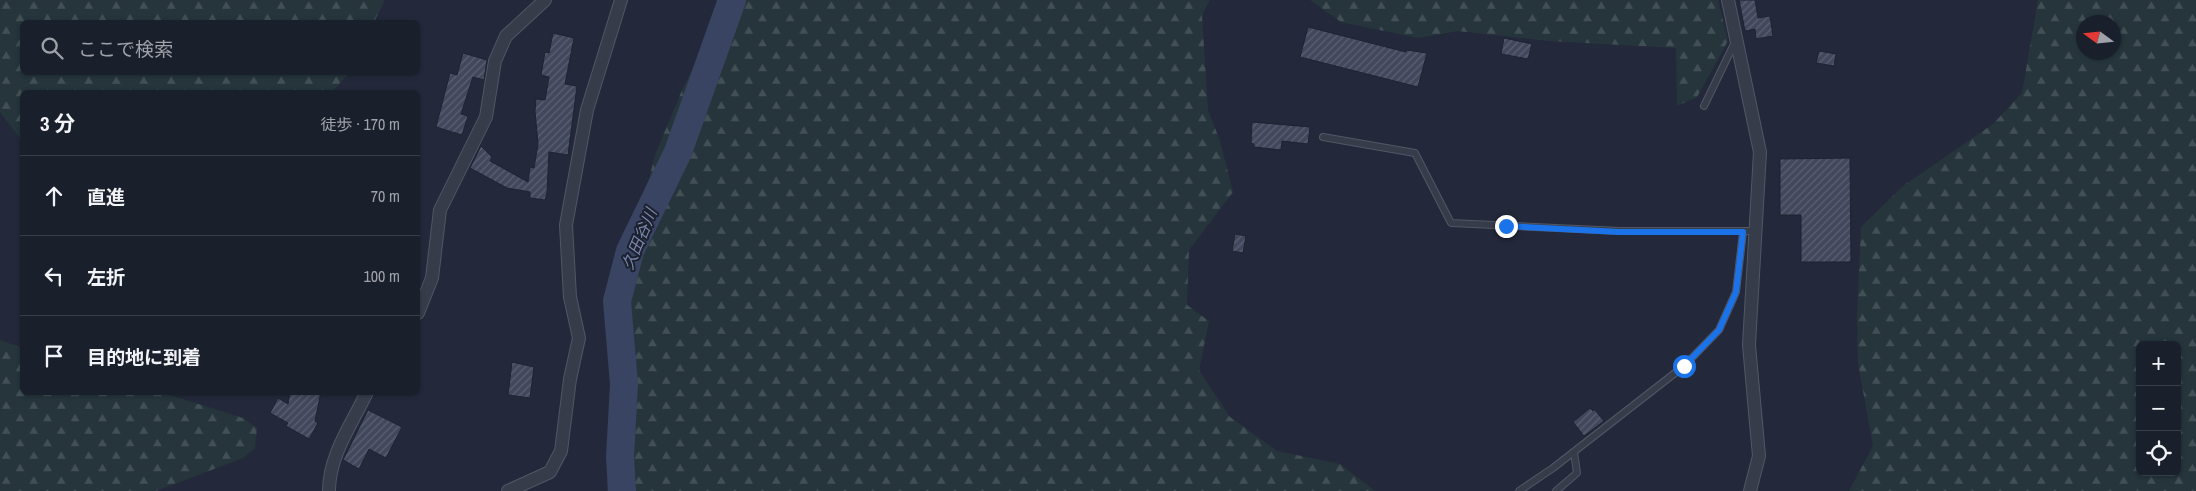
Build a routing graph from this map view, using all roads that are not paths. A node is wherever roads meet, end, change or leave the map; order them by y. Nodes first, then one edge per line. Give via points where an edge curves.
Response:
1 (545, 0) edge
2 (621, 0) edge
3 (1728, 0) edge
4 (1736, 39) junction
5 (1704, 106) dead end
6 (1323, 137) dead end
7 (1749, 232) junction
8 (420, 308) edge
9 (365, 395) edge
10 (1574, 452) junction
11 (329, 491) edge
12 (508, 491) edge
13 (1520, 491) edge
14 (1556, 491) edge
15 (1750, 491) edge

1 - 8 street via 506,36 495,61 486,117 440,210 432,278
2 - 12 street via 587,110 566,225 570,297 579,338 561,451 550,472
3 - 4 street
4 - 5 lane
4 - 7 street via 1760,152
6 - 7 lane via 1415,153 1451,223 1620,232
7 - 10 lane via 1736,292 1719,330 1684,366
7 - 15 street via 1749,345 1759,456
9 - 11 street via 340,442 329,478
10 - 13 lane
10 - 14 lane via 1577,473

